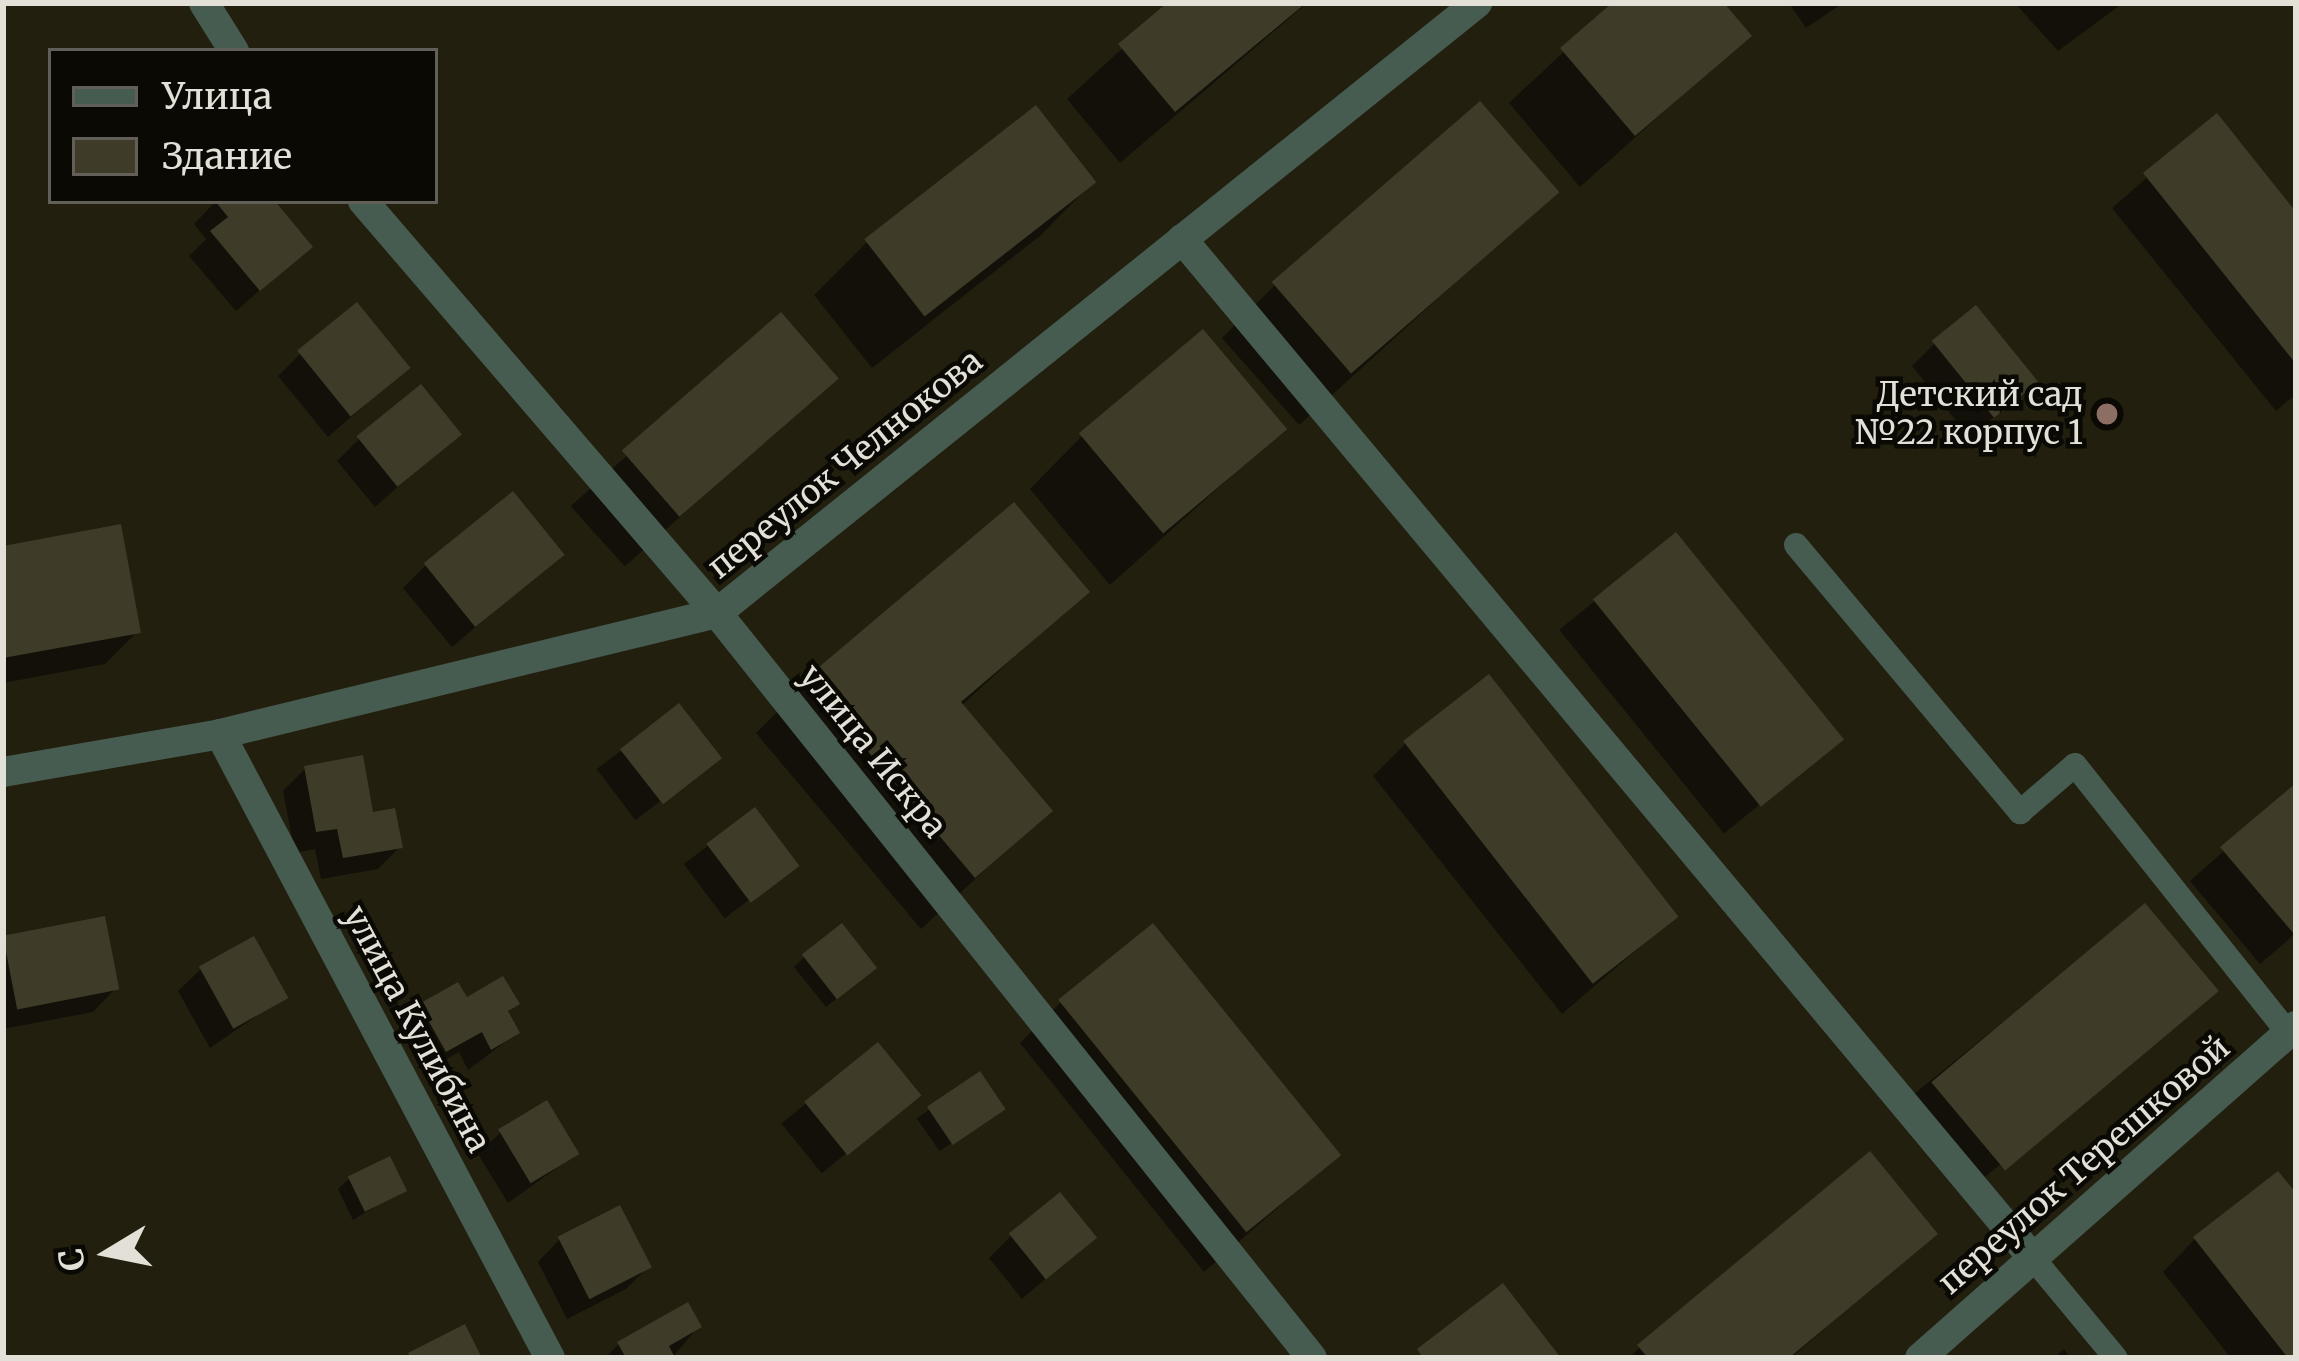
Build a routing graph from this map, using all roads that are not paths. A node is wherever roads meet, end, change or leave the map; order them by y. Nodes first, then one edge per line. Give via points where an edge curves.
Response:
1 (204, 3) edge
2 (1467, 6) edge
3 (232, 48) edge
4 (366, 204) edge
5 (1182, 239) junction
6 (1796, 544) dead end
7 (717, 613) junction
8 (220, 734) junction
9 (3, 772) edge
10 (2292, 1029) edge
11 (2032, 1257) junction
12 (550, 1358) edge
13 (1312, 1358) edge
14 (1921, 1358) edge
15 (2116, 1358) edge

1 - 3 street
2 - 5 street, переулок Челнокова
4 - 7 street, улица Искра
5 - 7 street, переулок Челнокова
5 - 11 street
6 - 10 lane via 2020,812 2075,764
7 - 8 street, переулок Челнокова
7 - 13 street, улица Искра
8 - 9 street, переулок Челнокова
8 - 12 street, улица Кулибина
10 - 11 street, переулок Терешковой
11 - 14 street, переулок Терешковой
11 - 15 lane

